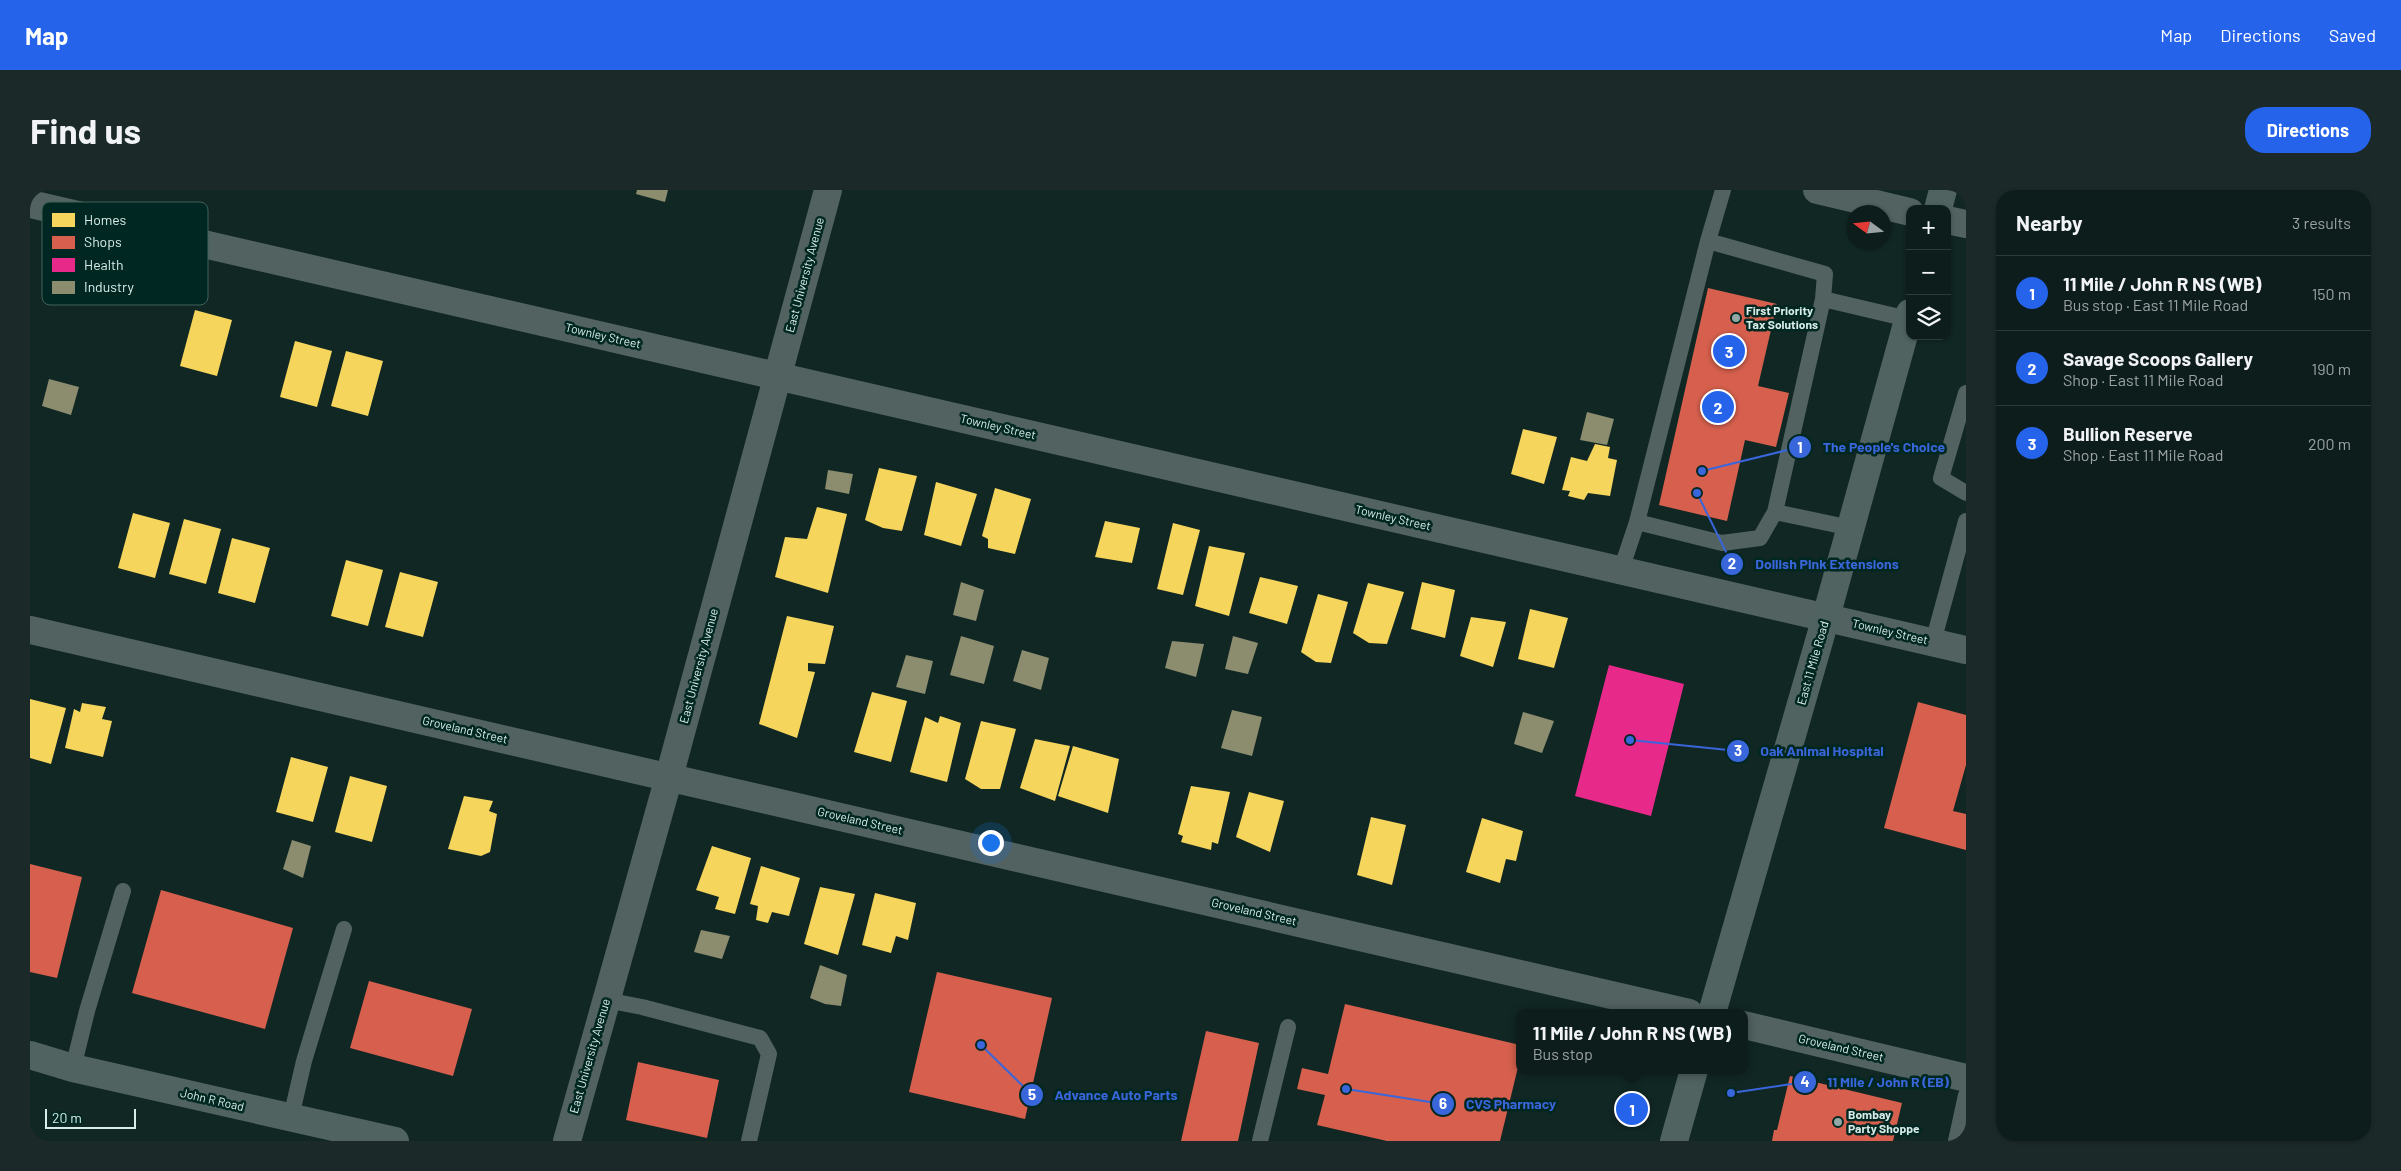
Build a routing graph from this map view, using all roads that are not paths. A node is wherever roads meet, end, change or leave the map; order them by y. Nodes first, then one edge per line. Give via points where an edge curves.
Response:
1 (828, 190) edge
2 (1722, 190) edge
3 (1817, 190) edge
4 (1943, 190) edge
5 (1939, 205) edge
6 (1906, 211) edge
7 (1951, 221) edge
8 (1966, 224) edge
9 (1708, 241) junction
10 (208, 245) edge
11 (1823, 299) junction
12 (1906, 315) edge
13 (1906, 327) edge
14 (777, 376) junction
15 (1966, 393) edge
16 (1966, 493) edge
17 (1775, 512) junction
18 (1966, 521) edge
19 (1637, 522) junction
20 (1851, 528) junction
21 (1621, 570) junction
22 (1826, 617) junction
23 (30, 630) edge
24 (1933, 642) junction
25 (1966, 650) edge
26 (669, 777) junction
27 (123, 891) dead end
28 (344, 929) dead end
29 (606, 1000) junction
30 (1672, 1009) edge
31 (1713, 1009) edge
32 (1288, 1027) dead end
33 (1748, 1027) edge
34 (30, 1055) edge
35 (73, 1068) junction
36 (1693, 1074) edge
37 (1966, 1078) edge
38 (1966, 1095) edge
39 (291, 1117) junction
40 (395, 1141) edge
41 (567, 1141) edge
42 (748, 1141) edge
43 (1260, 1141) edge
44 (1674, 1141) edge
45 (1956, 1141) edge

1 - 14 street, East University Avenue
2 - 9 lane
3 - 6 street
4 - 5 main road
7 - 8 street
9 - 11 lane via 1826,274
9 - 19 lane
10 - 14 street, Townley Street
11 - 12 lane
11 - 17 lane
13 - 20 main road, East 11 Mile Road
14 - 21 street, Townley Street
14 - 26 street, East University Avenue
15 - 16 lane via 1941,478
17 - 19 lane via 1760,538 1722,542
17 - 20 lane
18 - 24 lane
19 - 21 lane
20 - 22 main road, East 11 Mile Road
21 - 22 street, Townley Street
22 - 24 street, Townley Street
22 - 31 main road, East 11 Mile Road
23 - 26 street, Groveland Street
24 - 25 street, Townley Street
26 - 29 street, East University Avenue
26 - 30 street, Groveland Street
27 - 35 lane
28 - 39 lane via 304,1061
29 - 41 street, East University Avenue
29 - 42 lane via 760,1038 769,1054
32 - 43 lane
33 - 37 street, Groveland Street
34 - 35 main road, John R Road
35 - 39 main road, John R Road
36 - 44 main road
38 - 45 lane
39 - 40 main road, John R Road

